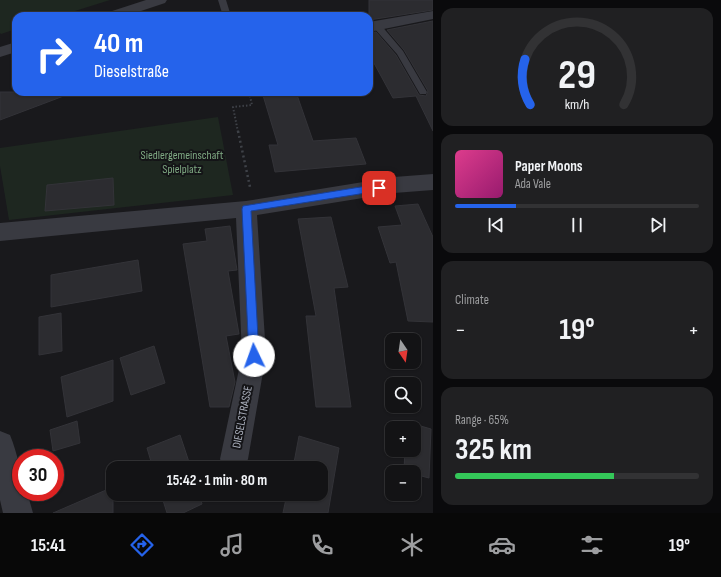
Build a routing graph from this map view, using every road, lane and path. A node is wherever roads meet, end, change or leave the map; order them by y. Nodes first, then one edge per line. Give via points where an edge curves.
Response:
1 (160, 0) edge
2 (222, 0) edge
3 (122, 12) edge
4 (226, 12) edge
5 (433, 15) edge
6 (373, 26) edge
7 (12, 48) edge
8 (0, 52) edge
9 (422, 92) dead end
10 (250, 96) edge
11 (433, 182) edge
12 (246, 209) junction
13 (0, 232) edge
14 (0, 446) edge
15 (234, 459) dead end
16 (18, 513) edge

1 - 3 street
2 - 4 lane
5 - 6 street
6 - 9 lane via 400,54
7 - 8 street
10 - 12 path via 252,105 233,107 250,188
11 - 12 street via 394,185
12 - 13 street
12 - 15 street, DIESELSTRASSE via 254,356
14 - 16 street

